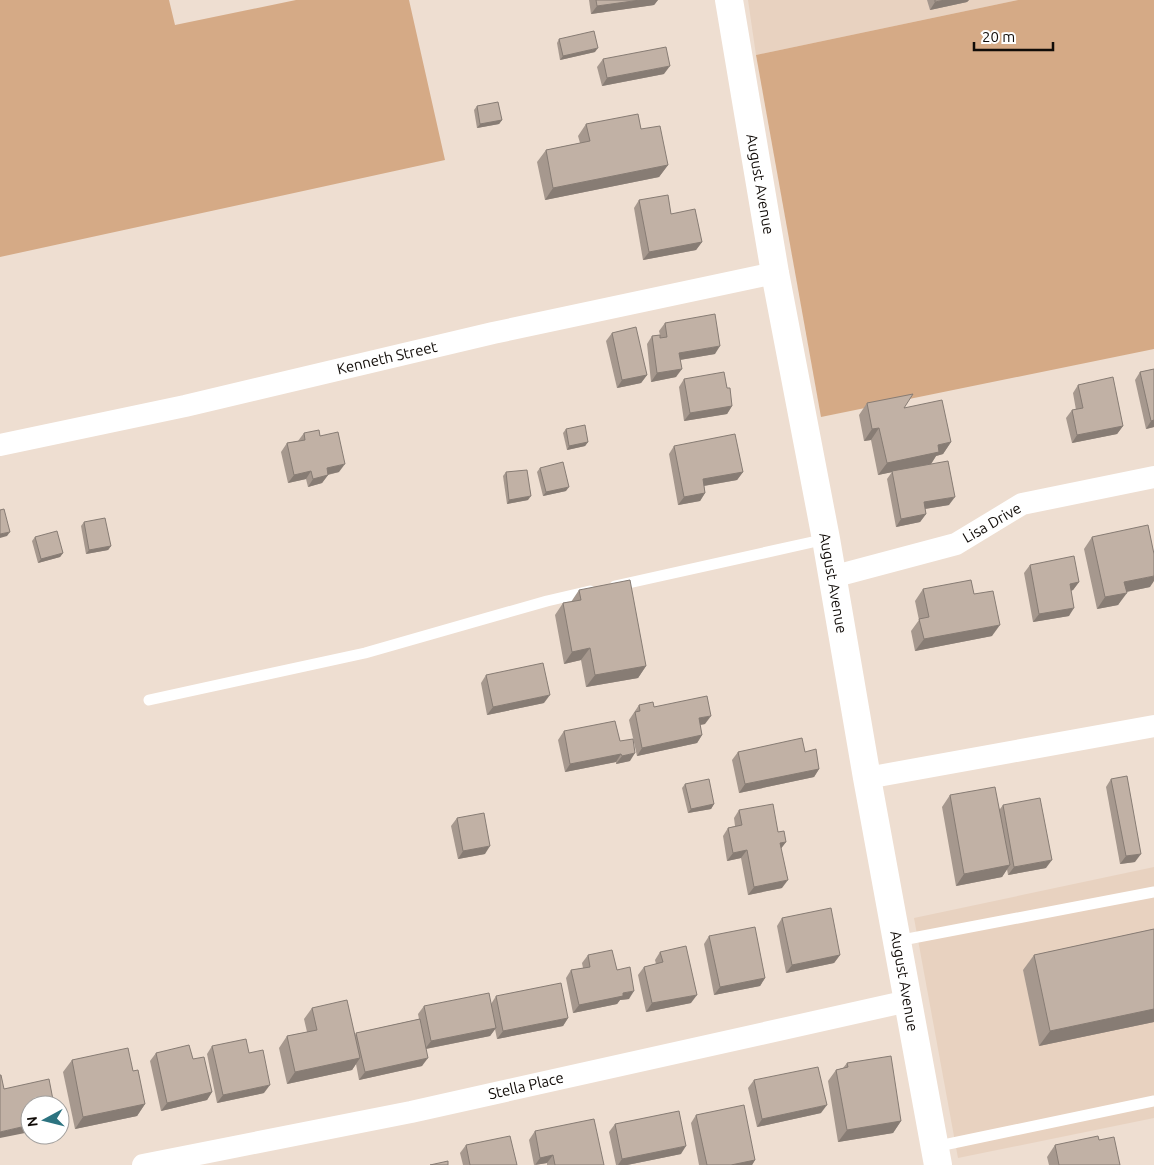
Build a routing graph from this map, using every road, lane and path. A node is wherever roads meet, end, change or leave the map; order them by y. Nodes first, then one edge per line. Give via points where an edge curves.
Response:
1 (728, 0) edge
2 (775, 273) junction
3 (0, 445) edge
4 (1154, 477) edge
5 (826, 538) junction
6 (832, 577) junction
7 (149, 700) dead end
8 (1154, 726) edge
9 (867, 778) junction
10 (1154, 892) edge
11 (897, 941) junction
12 (908, 1001) junction
13 (1154, 1101) edge
14 (936, 1156) edge
15 (143, 1165) edge

1 - 2 street, August Avenue
2 - 3 street, Kenneth Street via 493,333 186,406
2 - 5 street, August Avenue
4 - 6 street, Lisa Drive via 1022,504 956,544
5 - 6 street, August Avenue
5 - 7 lane via 547,601 365,653
6 - 9 street, August Avenue
8 - 9 street
9 - 11 street, August Avenue
10 - 11 lane
11 - 12 street, August Avenue
12 - 14 street, August Avenue
12 - 15 street, Stella Place via 411,1112
13 - 14 lane

